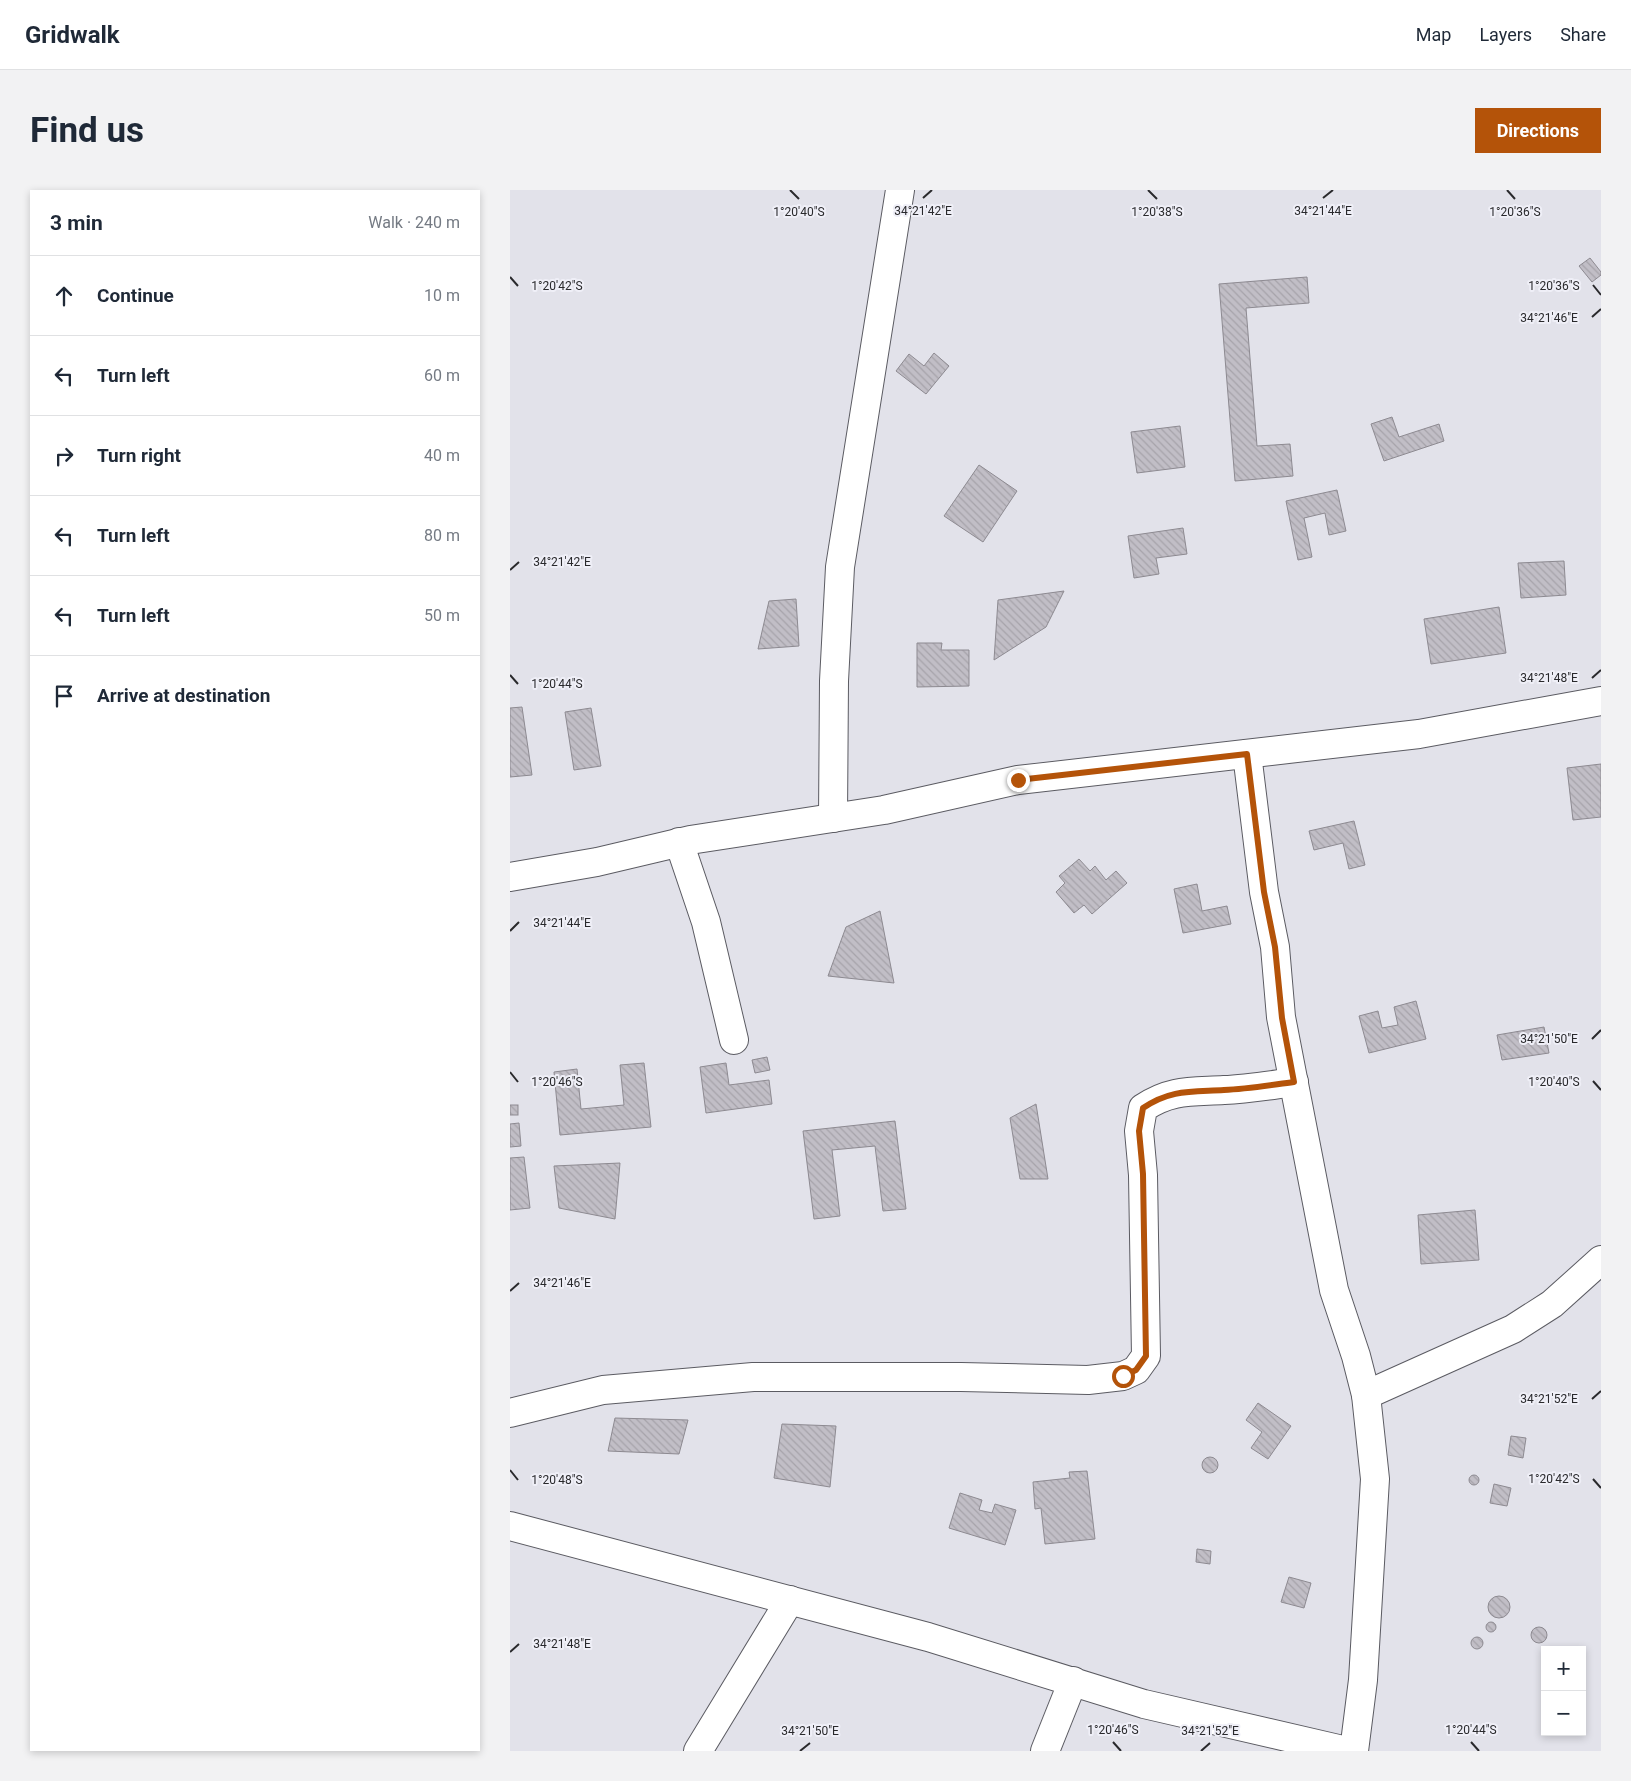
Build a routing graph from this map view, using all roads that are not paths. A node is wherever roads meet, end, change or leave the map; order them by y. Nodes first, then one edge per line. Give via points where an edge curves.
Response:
1 (900, 190) edge
2 (1601, 701) edge
3 (1247, 754) junction
4 (833, 818) junction
5 (680, 842) junction
6 (510, 877) edge
7 (734, 1040) dead end
8 (1294, 1082) junction
9 (1601, 1260) edge
10 (1366, 1395) junction
11 (510, 1413) edge
12 (510, 1526) edge
13 (790, 1600) junction
14 (1073, 1681) junction
15 (698, 1751) edge
16 (1045, 1751) edge
17 (1347, 1751) edge
18 (1354, 1751) edge

1 - 4 street via 840,567 834,681
2 - 3 street via 1419,734
3 - 4 street via 1018,780
3 - 8 street via 1282,1018
4 - 5 street
5 - 6 street via 598,862
5 - 7 street via 706,922
8 - 10 street via 1334,1290
8 - 11 street via 1183,1091 1155,1100 1143,1108 1139,1131 1146,1356 1136,1370 1123,1376 1088,1380 961,1376 753,1377 602,1390
9 - 10 street via 1552,1304 1513,1329
10 - 18 street via 1375,1479 1363,1680
12 - 13 street
13 - 14 street via 928,1636
13 - 15 street
14 - 16 street
14 - 17 street via 1144,1704

